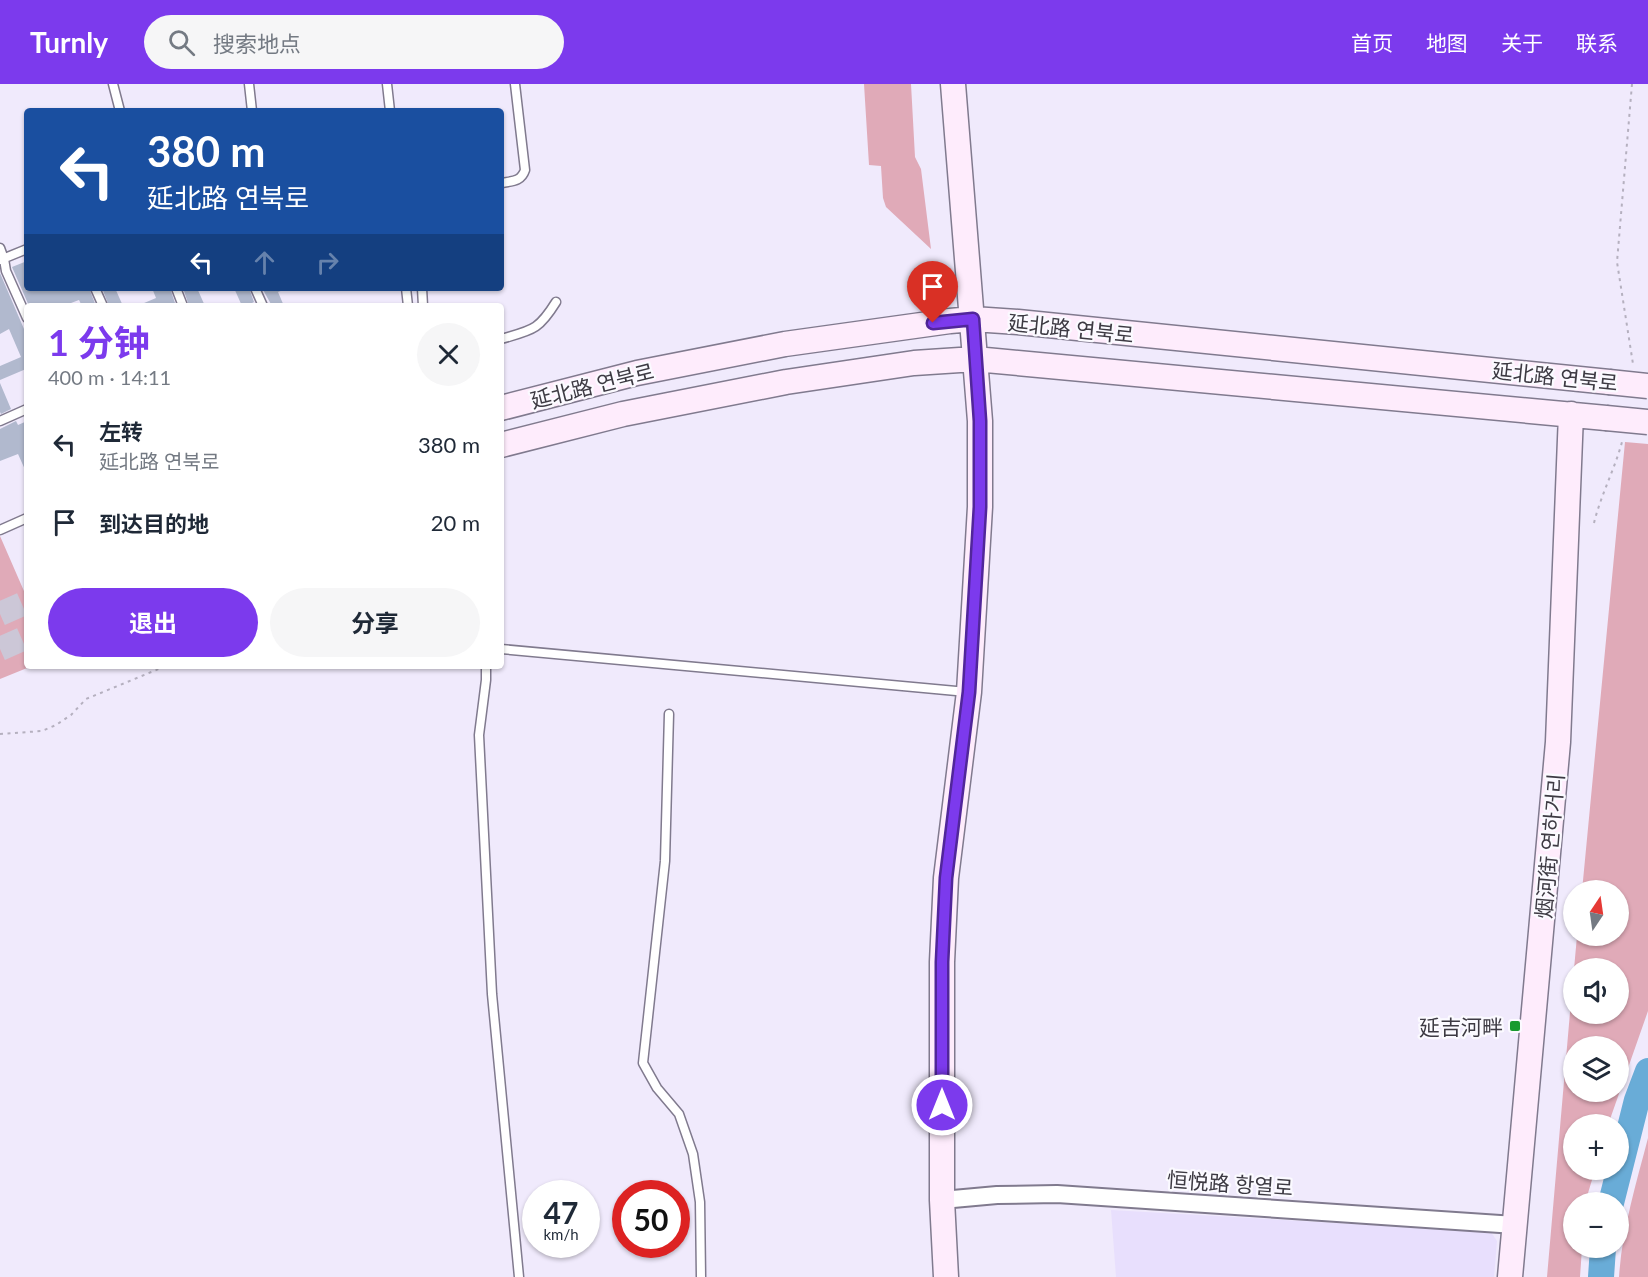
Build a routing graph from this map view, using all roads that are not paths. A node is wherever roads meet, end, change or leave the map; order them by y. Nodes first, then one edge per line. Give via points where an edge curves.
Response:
1 (113, 84) edge
2 (249, 84) edge
3 (387, 84) edge
4 (515, 84) edge
5 (953, 84) edge
6 (119, 108) edge
7 (252, 108) edge
8 (390, 108) edge
9 (504, 183) edge
10 (0, 248) edge
11 (24, 250) edge
12 (2, 260) edge
13 (555, 302) dead end
14 (24, 311) edge
15 (973, 319) junction
16 (504, 338) edge
17 (975, 359) junction
18 (1648, 386) edge
19 (504, 407) edge
20 (24, 410) edge
21 (1571, 414) junction
22 (0, 421) edge
23 (1648, 422) edge
24 (504, 444) edge
25 (24, 519) edge
26 (0, 530) edge
27 (504, 649) edge
28 (486, 669) edge
29 (969, 692) junction
30 (669, 714) dead end
31 (942, 1200) junction
32 (1515, 1225) junction
33 (519, 1277) edge
34 (700, 1277) edge
35 (946, 1277) edge
36 (1510, 1277) edge

1 - 6 lane
2 - 7 lane
3 - 8 lane
4 - 9 lane via 525,170 516,181
5 - 15 main road
10 - 12 lane
11 - 12 lane
12 - 14 lane
13 - 16 lane via 537,327
15 - 17 main road
15 - 18 main road, 延北路 연북로, bridge
15 - 19 main road, 延北路 연북로 via 724,354
17 - 21 main road, 延北路 연북로
17 - 24 main road, 延北路 연북로 via 914,363 786,382 623,414
17 - 29 main road via 980,507
20 - 22 lane
21 - 23 main road, 延北路 연북로, bridge
21 - 32 main road, 烟河街 연하거리 via 1558,742
25 - 26 lane
27 - 29 lane
28 - 33 lane via 479,735 492,994
29 - 31 main road via 946,878
30 - 34 lane via 665,861 643,1064 679,1114 693,1154 700,1202
31 - 32 street, 恒悦路 항열로 via 1057,1194
31 - 35 main road
32 - 36 main road, 烟河街 연하거리

